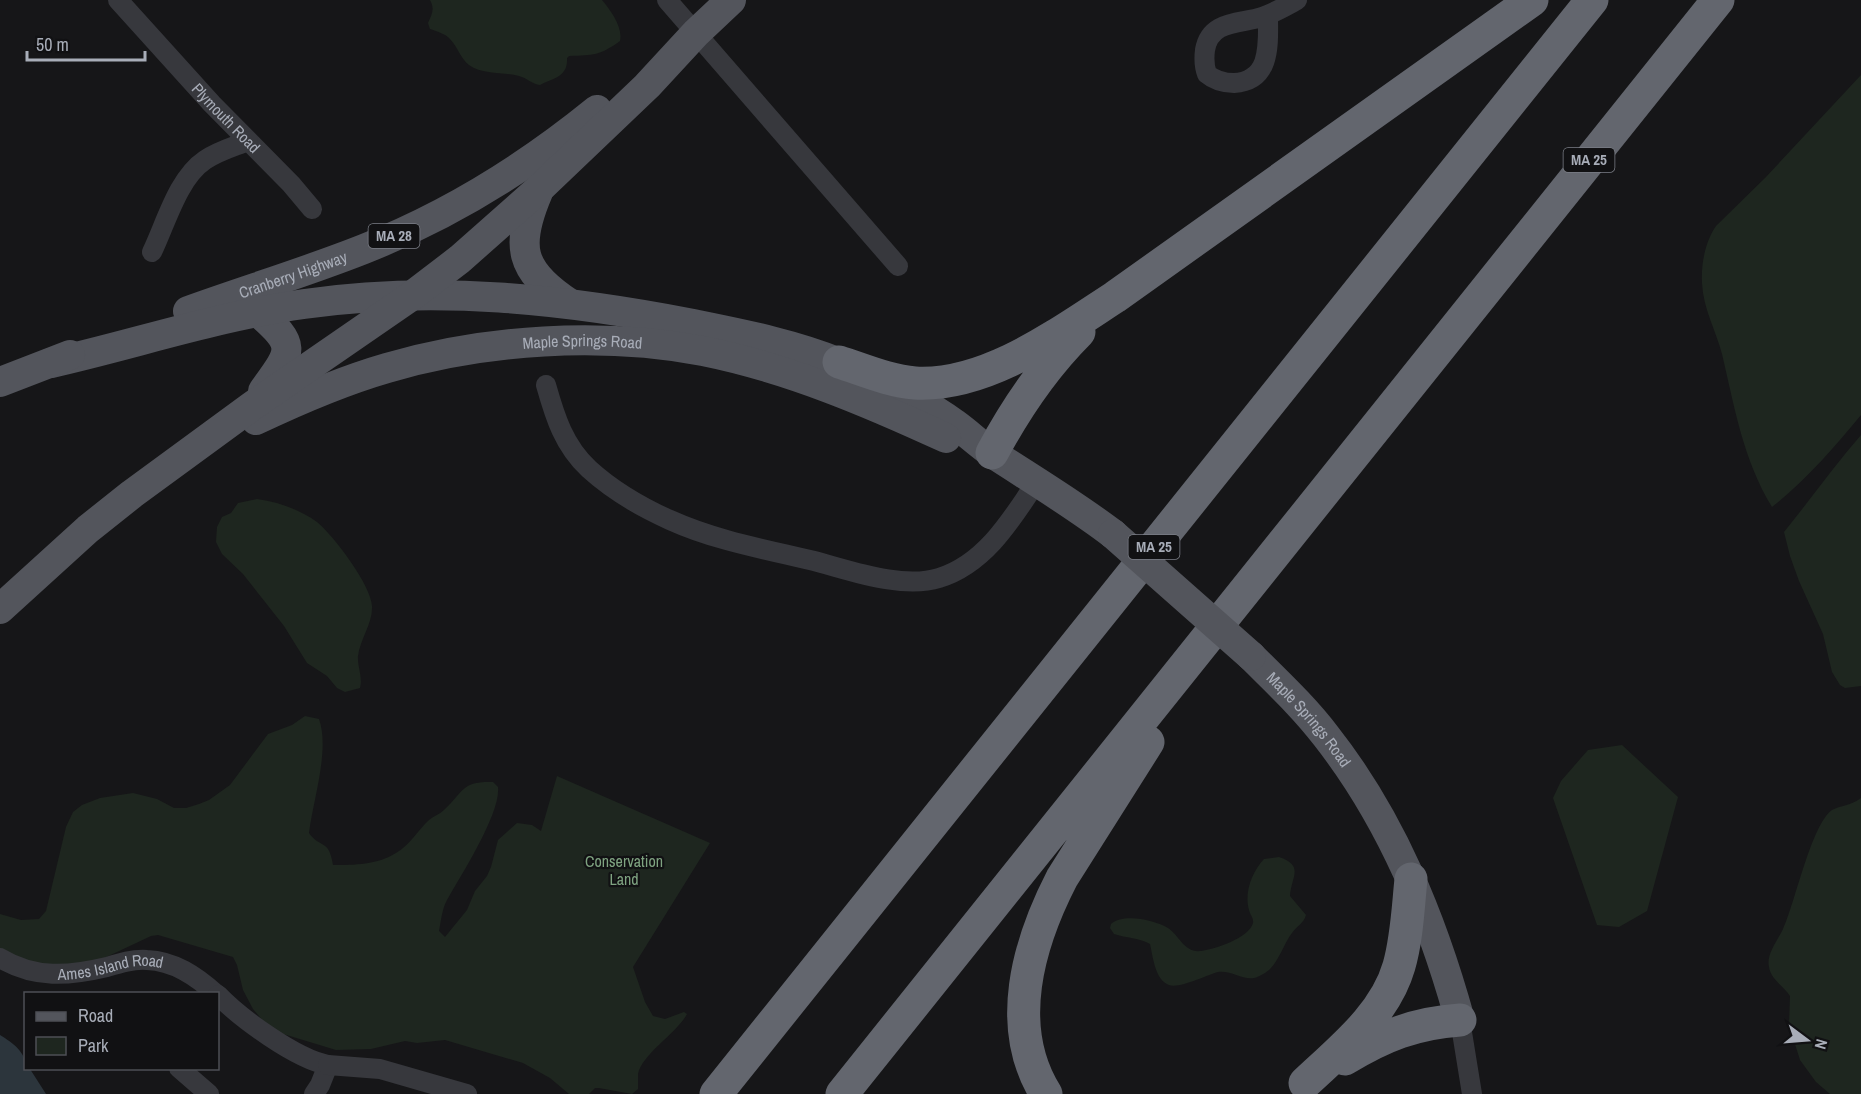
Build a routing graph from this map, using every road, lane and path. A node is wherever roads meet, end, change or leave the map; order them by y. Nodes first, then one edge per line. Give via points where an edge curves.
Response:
1 (118, 0) edge
2 (667, 0) edge
3 (730, 0) edge
4 (1297, 0) edge
5 (1532, 0) edge
6 (1592, 0) edge
7 (1718, 0) edge
8 (1268, 15) dead end
9 (696, 33) junction
10 (248, 141) junction
11 (539, 189) junction
12 (312, 209) dead end
13 (152, 252) dead end
14 (898, 266) dead end
15 (413, 295) junction
16 (1115, 297) junction
17 (569, 303) junction
18 (258, 312) junction
19 (839, 362) junction
20 (51, 363) junction
21 (0, 382) edge
22 (546, 386) dead end
23 (252, 406) junction
24 (992, 453) junction
25 (177, 461) junction
26 (1037, 481) junction
27 (1279, 547) junction
28 (0, 609) edge
29 (1411, 879) junction
30 (0, 958) edge
31 (214, 992) edge
32 (219, 996) edge
33 (1460, 1020) junction
34 (328, 1065) junction
35 (181, 1070) edge
36 (1298, 1088) edge
37 (209, 1094) edge
38 (314, 1094) edge
39 (467, 1094) edge
40 (716, 1094) edge
41 (842, 1094) edge
42 (1046, 1094) edge
43 (1472, 1094) edge

1 - 10 street, Plymouth Road
2 - 9 street
3 - 9 main road, Cranberry Highway / MA 28
4 - 8 street
5 - 16 highway
6 - 40 highway, MA 25
7 - 27 highway, MA 25
9 - 11 main road, Cranberry Highway / MA 28 via 647,86
9 - 14 street
9 - 20 main road, Cranberry Highway / MA 28 via 554,143 430,219 363,249 106,339
10 - 12 street, Plymouth Road
10 - 13 street via 217,153 195,169 180,189
11 - 15 main road, Cranberry Highway / MA 28
11 - 17 main road via 524,233 527,260 539,280
15 - 17 main road, Maple Springs Road
15 - 18 main road, Cranberry Highway via 345,299
15 - 23 main road, Cranberry Highway / MA 28
16 - 19 highway via 1021,354 987,370 950,380 900,381
16 - 24 highway via 1051,363
17 - 19 main road, Maple Springs Road via 743,335
18 - 20 main road, Cranberry Highway
18 - 23 main road via 282,335 286,350 281,366
19 - 24 main road, Maple Springs Road via 954,423
20 - 21 main road, Cranberry Highway / MA 28
22 - 26 street via 561,433 577,456 598,477 655,513 732,542 881,577 931,580 966,566 998,535
23 - 25 main road, Cranberry Highway / MA 28
24 - 25 main road, Maple Springs Road via 948,439 833,388 736,359 669,346 562,341 477,349 387,368 285,407
24 - 26 main road, Maple Springs Road
25 - 28 main road, Cranberry Highway / MA 28 via 88,529
26 - 29 main road, Maple Springs Road, bridge via 1113,534 1251,656 1302,708 1352,771
27 - 41 highway, MA 25
27 - 42 highway via 1121,783 1052,898 1034,947 1024,1010 1029,1057
29 - 33 main road, Maple Springs Road
29 - 36 highway via 1404,947 1392,985 1355,1036
30 - 31 street, Ames Island Road via 25,970 54,975 154,960 181,969
32 - 34 street, Ames Island Road via 255,1027 306,1057
33 - 36 highway via 1405,1029 1361,1049
33 - 43 street, Maple Springs Road
34 - 38 street
34 - 39 street, Ames Island Road via 380,1070
35 - 37 street

